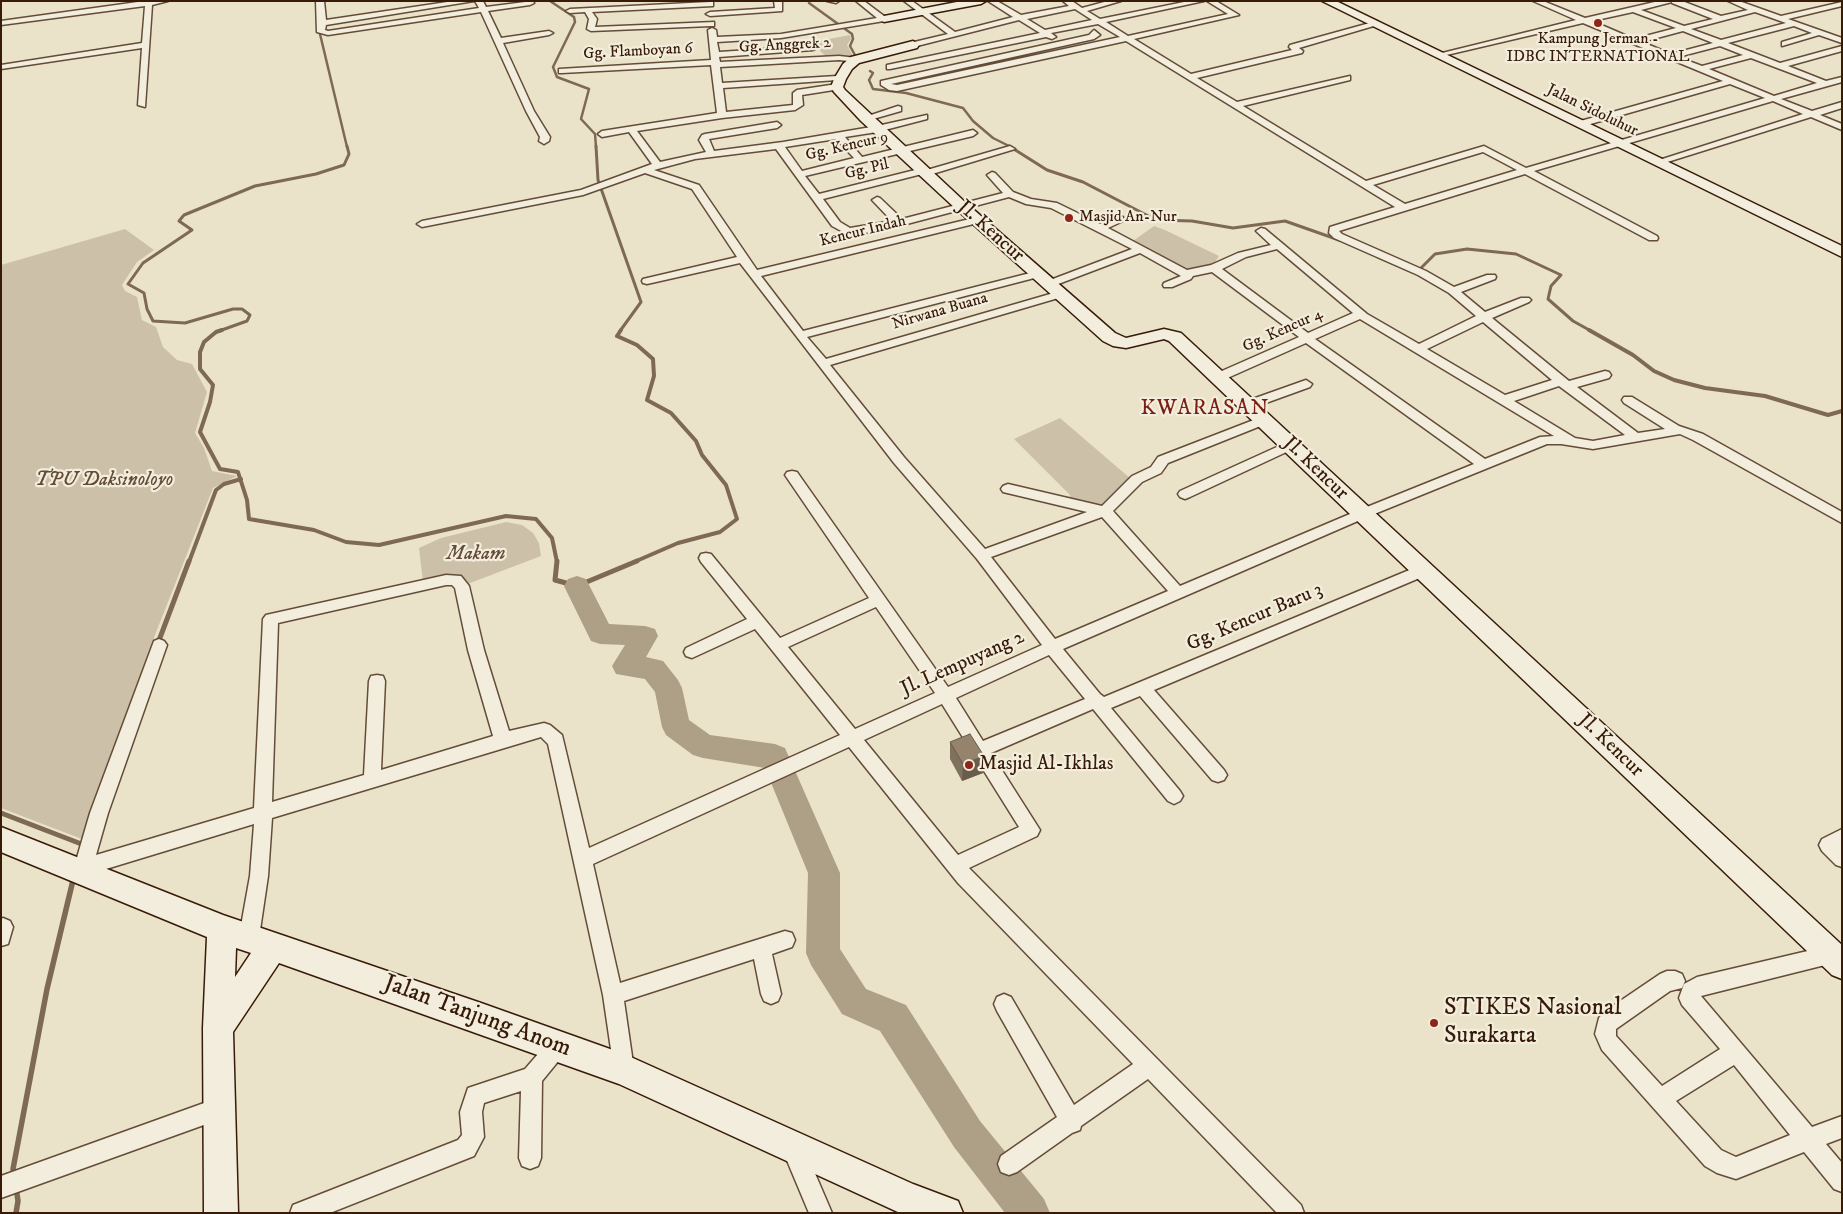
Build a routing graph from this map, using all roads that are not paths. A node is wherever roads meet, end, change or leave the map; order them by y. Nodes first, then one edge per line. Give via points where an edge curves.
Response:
1 (165, 1) edge
2 (320, 1) edge
3 (471, 1) edge
4 (478, 1) edge
5 (643, 1) edge
6 (746, 1) edge
7 (778, 1) edge
8 (830, 1) edge
9 (836, 1) edge
10 (859, 1) edge
11 (907, 1) edge
12 (981, 1) edge
13 (991, 1) edge
14 (1066, 1) edge
15 (1118, 1) edge
16 (1201, 1) edge
17 (1210, 1) edge
18 (1327, 1) edge
19 (1536, 1) edge
20 (1669, 1) edge
21 (1675, 1) edge
22 (1731, 1) edge
23 (1757, 1) edge
24 (149, 2) edge
25 (709, 2) edge
26 (530, 3) dead end
27 (1622, 4) dead end
28 (1842, 4) edge
29 (677, 5) junction
30 (1742, 5) junction
31 (1078, 9) junction
32 (1225, 9) junction
33 (1634, 9) junction
34 (482, 10) junction
35 (587, 10) junction
36 (1754, 10) junction
37 (747, 12) junction
38 (922, 12) junction
39 (710, 14) junction
40 (602, 18) dead end
41 (1019, 18) junction
42 (1180, 18) dead end
43 (593, 19) junction
44 (884, 19) junction
45 (1721, 19) junction
46 (1778, 19) junction
47 (1100, 20) junction
48 (1584, 20) junction
49 (1, 23) edge
50 (322, 23) junction
51 (1374, 23) junction
52 (711, 24) junction
53 (793, 24) dead end
54 (1793, 24) junction
55 (678, 25) junction
56 (1683, 28) junction
57 (1094, 32) dead end
58 (549, 33) dead end
59 (801, 33) junction
60 (1047, 33) junction
61 (1123, 33) junction
62 (1819, 33) junction
63 (1842, 33) edge
64 (953, 34) junction
65 (1829, 37) junction
66 (905, 38) junction
67 (712, 40) junction
68 (498, 41) junction
69 (1635, 41) junction
70 (1842, 41) edge
71 (1061, 43) junction
72 (1721, 43) junction
73 (1785, 44) dead end
74 (146, 46) junction
75 (512, 48) dead end
76 (813, 48) dead end
77 (1842, 48) edge
78 (1070, 49) junction
79 (502, 50) junction
80 (1438, 55) junction
81 (1751, 55) junction
82 (1671, 56) junction
83 (1762, 59) junction
84 (715, 61) junction
85 (1, 66) edge
86 (1780, 66) junction
87 (890, 67) dead end
88 (1701, 69) junction
89 (562, 71) dead end
90 (844, 72) junction
91 (726, 74) dead end
92 (1714, 74) junction
93 (717, 75) junction
94 (1189, 77) junction
95 (1348, 78) dead end
96 (1842, 79) edge
97 (1731, 81) junction
98 (1826, 84) junction
99 (718, 86) junction
100 (1772, 98) junction
101 (142, 105) dead end
102 (772, 105) junction
103 (1237, 105) junction
104 (1842, 105) edge
105 (898, 109) dead end
106 (722, 115) junction
107 (1811, 115) junction
108 (924, 117) dead end
109 (872, 124) junction
110 (1580, 124) junction
111 (1842, 127) edge
112 (631, 129) junction
113 (973, 133) dead end
114 (602, 134) dead end
115 (838, 135) junction
116 (780, 137) junction
117 (544, 142) dead end
118 (1617, 142) junction
119 (1010, 149) dead end
120 (901, 151) junction
121 (712, 153) junction
122 (860, 160) junction
123 (1658, 162) junction
124 (658, 165) junction
125 (646, 170) junction
126 (1527, 170) junction
127 (925, 172) junction
128 (800, 174) junction
129 (992, 175) dead end
130 (1365, 184) junction
131 (1010, 194) junction
132 (817, 198) junction
133 (878, 200) dead end
134 (961, 206) junction
135 (1402, 207) junction
136 (1118, 219) dead end
137 (978, 220) junction
138 (899, 222) junction
139 (422, 224) dead end
140 (1101, 227) junction
141 (1261, 231) dead end
142 (1653, 238) dead end
143 (1278, 246) junction
144 (1142, 250) junction
145 (1842, 252) edge
146 (744, 259) junction
147 (1214, 268) junction
148 (755, 274) junction
149 (1188, 274) junction
150 (1491, 277) dead end
151 (647, 281) dead end
152 (1049, 284) junction
153 (1168, 285) dead end
154 (1453, 292) junction
155 (1525, 300) dead end
156 (1360, 314) junction
157 (1484, 317) junction
158 (800, 334) junction
159 (1307, 338) junction
160 (1420, 348) junction
161 (828, 362) dead end
162 (1606, 375) dead end
163 (1219, 377) junction
164 (1564, 383) junction
165 (1307, 384) dead end
166 (1504, 400) junction
167 (1628, 400) dead end
168 (1248, 405) junction
169 (1264, 420) junction
170 (1676, 430) junction
171 (1635, 437) junction
172 (1575, 442) junction
173 (1290, 446) junction
174 (1484, 465) junction
175 (792, 474) dead end
176 (1008, 489) dead end
177 (1185, 494) dead end
178 (1105, 511) junction
179 (1362, 514) junction
180 (1842, 518) edge
181 (982, 555) junction
182 (706, 558) dead end
183 (1424, 570) junction
184 (1178, 593) junction
185 (878, 600) junction
186 (758, 621) junction
187 (159, 645) dead end
188 (778, 646) junction
189 (1052, 647) junction
190 (692, 652) dead end
191 (377, 681) dead end
192 (1143, 688) junction
193 (945, 695) junction
194 (1100, 703) junction
195 (851, 737) junction
196 (503, 740) junction
197 (980, 750) junction
198 (1218, 775) dead end
199 (372, 780) junction
200 (1174, 796) dead end
201 (263, 814) junction
202 (1842, 837) edge
203 (1, 838) edge
204 (1842, 858) edge
205 (584, 859) junction
206 (955, 866) junction
207 (81, 869) junction
208 (1, 928) edge
209 (1, 937) edge
210 (248, 937) junction
211 (785, 940) dead end
212 (761, 948) junction
213 (1838, 957) edge
214 (1674, 980) dead end
215 (613, 994) junction
216 (771, 994) dead end
217 (1004, 1004) dead end
218 (218, 1028) junction
219 (558, 1046) junction
220 (1729, 1056) dead end
221 (1148, 1066) junction
222 (624, 1070) junction
223 (532, 1076) junction
224 (1660, 1099) junction
225 (218, 1109) junction
226 (1072, 1122) junction
227 (1842, 1127) edge
228 (1806, 1139) junction
229 (792, 1145) junction
230 (530, 1158) dead end
231 (1009, 1164) dead end
232 (1842, 1181) edge
233 (1, 1187) edge
234 (221, 1213) edge
235 (301, 1213) edge
236 (821, 1213) edge
237 (946, 1213) edge
238 (1293, 1213) edge

1 - 24 street
2 - 50 street
3 - 50 street
4 - 34 street
5 - 35 street via 568,8
6 - 37 street
7 - 37 street via 778,10
8 - 9 street
10 - 44 street
11 - 38 street
12 - 38 street
13 - 41 street
14 - 31 street
15 - 31 street
16 - 47 street
17 - 32 street
18 - 51 street, Jalan Sidoluhur
19 - 48 street
20 - 33 street
21 - 45 street
22 - 30 street
23 - 30 street
24 - 49 street
24 - 74 street
25 - 29 street
25 - 39 street
26 - 34 street
27 - 33 street
28 - 46 street
29 - 35 street
29 - 55 street
30 - 36 street
31 - 41 street
31 - 47 street
32 - 42 street
32 - 61 street via 1235,15
33 - 48 street
33 - 56 street
34 - 50 street via 325,34 321,32
34 - 68 street
35 - 43 street
36 - 45 street
36 - 46 street
37 - 39 street
38 - 44 street
38 - 64 street
39 - 52 street
40 - 43 street
41 - 60 street
41 - 64 street
43 - 55 street via 591,29
44 - 59 street
44 - 66 street
45 - 56 street
46 - 54 street
47 - 60 street
47 - 61 street
48 - 69 street
48 - 80 street
51 - 80 street, Jalan Sidoluhur
51 - 94 street via 1293,47 1300,51
52 - 55 street
52 - 67 street
53 - 59 street
54 - 62 street
54 - 72 street
56 - 69 street
56 - 72 street
57 - 71 street via 1096,35
58 - 68 street
59 - 67 street
60 - 71 street
60 - 87 street
61 - 78 street
61 - 94 street
62 - 65 street
62 - 73 street
63 - 65 street
64 - 66 street
65 - 70 street
66 - 90 street
67 - 84 street
68 - 79 street
69 - 82 street
71 - 78 street
71 - 78 street via 884,83 897,88
72 - 81 street
72 - 82 street
74 - 85 street
74 - 101 street
75 - 79 street
76 - 84 street
77 - 86 street
79 - 117 street via 545,137
80 - 110 street, Jalan Sidoluhur
81 - 83 street
81 - 88 street
82 - 88 street
83 - 86 street
83 - 92 street
84 - 89 street, Gg. Flamboyan 6
84 - 90 street, Gg. Anggrek 2 via 839,58
84 - 93 street
86 - 98 street
88 - 92 street
90 - 99 street
90 - 102 street via 799,92 799,106
90 - 109 street, Jl. Kencur via 844,97
91 - 93 street
92 - 97 street
93 - 99 street
94 - 103 street
95 - 103 street
96 - 98 street
97 - 100 street
97 - 110 street
98 - 100 street
99 - 106 street
100 - 107 street
100 - 118 street
102 - 106 street
102 - 116 street
103 - 130 street
104 - 107 street
105 - 109 street
106 - 112 street
107 - 111 street
107 - 123 street
108 - 109 street
109 - 115 street
109 - 120 street, Jl. Kencur
110 - 118 street, Jalan Sidoluhur
112 - 114 street
112 - 124 street
113 - 120 street, Gg. Kencur 9
115 - 116 street
115 - 122 street
116 - 121 street
116 - 121 street via 705,137
116 - 128 street
118 - 123 street, Jalan Sidoluhur
118 - 126 street
119 - 127 street, Gg. Pil
120 - 122 street, Gg. Kencur 9
120 - 127 street, Jl. Kencur
121 - 124 street
122 - 128 street, Gg. Kencur 9
123 - 145 street, Jalan Sidoluhur
124 - 125 street
125 - 139 street via 572,194
125 - 146 street via 696,187
126 - 130 street via 1484,149
126 - 135 street
126 - 142 street
127 - 132 street, Gg. Pil
127 - 134 street, Jl. Kencur
128 - 132 street
129 - 131 street
130 - 135 street
131 - 134 street
131 - 140 street via 1029,202 1053,205
132 - 138 street via 832,220 843,229 858,231
133 - 138 street
134 - 137 street, Jl. Kencur
134 - 138 street
135 - 154 street via 1336,227 1333,232 1417,271
136 - 140 street
137 - 148 street, Kencur Indah
137 - 152 street, Jl. Kencur
140 - 144 street
141 - 143 street
143 - 147 street
143 - 156 street
144 - 149 street
144 - 152 street
146 - 148 street
146 - 151 street
147 - 149 street
147 - 159 street
148 - 158 street
149 - 153 street
150 - 154 street
152 - 158 street
152 - 161 street, Nirwana Buana
152 - 163 street, Jl. Kencur via 1116,341 1126,343 1173,335
154 - 157 street
155 - 157 street
156 - 159 street, Gg. Kencur 4
156 - 160 street
157 - 160 street
157 - 164 street
158 - 181 street via 897,457
159 - 163 street, Gg. Kencur 4
159 - 174 street
160 - 166 street
162 - 164 street
163 - 168 street, Jl. Kencur
164 - 166 street
164 - 171 street
165 - 168 street
166 - 172 street
167 - 170 street
168 - 169 street, Jl. Kencur
169 - 173 street, Jl. Kencur
169 - 178 street via 1163,460 1156,470 1137,480
170 - 171 street, Jl. Lempuyang 2
170 - 180 street via 1698,437
171 - 172 street, Jl. Lempuyang 2 via 1593,445
172 - 174 street, Jl. Lempuyang 2 via 1545,440
173 - 177 street
173 - 179 street, Jl. Kencur
174 - 179 street, Jl. Lempuyang 2
175 - 185 street
176 - 178 street
178 - 181 street
178 - 184 street
179 - 183 street, Jl. Kencur
179 - 184 street, Jl. Lempuyang 2
181 - 189 street
182 - 186 street
183 - 192 street, Gg. Kencur Baru 3
183 - 213 street, Jl. Kencur
184 - 189 street, Jl. Lempuyang 2
185 - 188 street
185 - 193 street
186 - 188 street
186 - 190 street
187 - 207 street
188 - 195 street
189 - 193 street, Jl. Lempuyang 2
189 - 194 street
191 - 199 street
192 - 194 street, Gg. Kencur Baru 3
192 - 198 street
193 - 195 street, Jl. Lempuyang 2
193 - 197 street
194 - 197 street, Gg. Kencur Baru 3
194 - 200 street
195 - 205 street, Jl. Lempuyang 2
195 - 206 street
196 - 199 street
196 - 201 street via 476,650 462,586 456,580 271,619
196 - 205 street via 544,730 556,740
197 - 206 street via 1031,830
199 - 201 street
201 - 207 street
201 - 210 street via 258,876
202 - 204 street via 1828,845
203 - 207 street, Jalan Tanjung Anom
205 - 215 street
206 - 221 street
207 - 210 street, Jalan Tanjung Anom
208 - 209 street
210 - 218 street
210 - 218 street
210 - 219 street, Jalan Tanjung Anom
211 - 212 street
212 - 215 street
212 - 216 street
213 - 228 street via 1697,987 1689,998
214 - 224 street via 1667,981 1606,1025 1609,1043
215 - 222 street
217 - 226 street
218 - 225 street
219 - 222 street, Jalan Tanjung Anom
219 - 223 street
220 - 224 street
221 - 226 street
221 - 238 street
222 - 229 street, Jalan Tanjung Anom
223 - 230 street
223 - 235 street via 476,1095 471,1112 473,1137 466,1148
224 - 228 street via 1713,1158 1725,1165 1746,1166
225 - 233 street
225 - 234 street
226 - 231 street
227 - 228 street
228 - 232 street
229 - 236 street
229 - 237 street, Jalan Tanjung Anom via 908,1199

